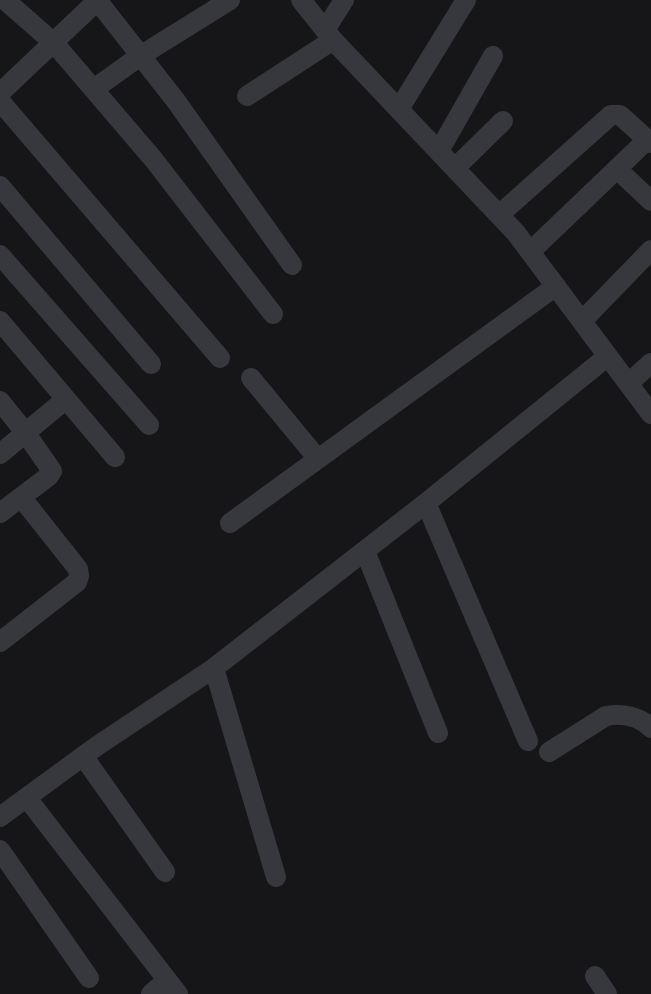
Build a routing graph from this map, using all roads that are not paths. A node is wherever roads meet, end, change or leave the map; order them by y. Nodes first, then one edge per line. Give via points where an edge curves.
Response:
1 (5, 0) edge
2 (97, 0) edge
3 (230, 0) edge
4 (301, 0) edge
5 (344, 0) edge
6 (466, 0) edge
7 (329, 34) junction
8 (54, 43) junction
9 (140, 56) junction
10 (493, 56) dead end
11 (94, 89) junction
12 (0, 93) edge
13 (247, 96) dead end
14 (0, 101) edge
15 (399, 109) junction
16 (503, 121) dead end
17 (649, 141) edge
18 (438, 151) junction
19 (455, 168) junction
20 (617, 169) junction
21 (0, 186) edge
22 (651, 201) edge
23 (499, 215) junction
24 (651, 250) edge
25 (530, 252) junction
26 (0, 255) edge
27 (292, 265) dead end
28 (556, 286) junction
29 (272, 314) dead end
30 (0, 321) edge
31 (582, 321) junction
32 (608, 356) junction
33 (220, 358) dead end
34 (651, 363) edge
35 (151, 364) dead end
36 (251, 378) dead end
37 (629, 384) junction
38 (66, 399) junction
39 (0, 401) edge
40 (651, 414) edge
41 (149, 425) dead end
42 (26, 432) junction
43 (0, 454) edge
44 (115, 457) dead end
45 (318, 459) junction
46 (21, 497) junction
47 (426, 503) junction
48 (0, 513) edge
49 (230, 523) dead end
50 (365, 551) junction
51 (3, 632) edge
52 (214, 668) junction
53 (651, 728) edge
54 (438, 733) dead end
55 (528, 741) dead end
56 (549, 752) dead end
57 (83, 756) junction
58 (26, 798) junction
59 (0, 817) edge
60 (0, 850) edge
61 (164, 872) dead end
62 (276, 876) dead end
63 (595, 976) dead end
64 (89, 978) dead end
65 (173, 987) edge
66 (151, 994) edge
67 (607, 994) edge

1 - 8 street
2 - 8 street
2 - 9 street
3 - 9 street
4 - 7 street
5 - 7 street
6 - 15 street
7 - 13 street
7 - 15 street
8 - 11 street
8 - 12 street
9 - 11 street
9 - 27 street via 176,101
10 - 18 street
11 - 29 street via 154,160
14 - 33 street
15 - 18 street
16 - 19 street
17 - 20 street
17 - 23 street via 620,114 611,115
18 - 19 street
19 - 23 street
20 - 22 street
20 - 25 street
21 - 35 street
23 - 25 street via 516,232
24 - 31 street
25 - 28 street
26 - 41 street
28 - 31 street
28 - 45 street
30 - 38 street
31 - 32 street
32 - 37 street
32 - 47 street
34 - 37 street
36 - 45 street
37 - 40 street
38 - 42 street
38 - 44 street
39 - 42 street
42 - 43 street
42 - 46 street via 52,471
45 - 49 street
46 - 48 street
46 - 51 street via 78,569 80,576 77,582
47 - 50 street
47 - 55 street
50 - 52 street
50 - 54 street
52 - 57 street
52 - 62 street
53 - 56 street via 636,718 615,714 606,716
57 - 58 street
57 - 61 street
58 - 59 street
58 - 65 street
60 - 64 street
63 - 67 street
65 - 66 street

